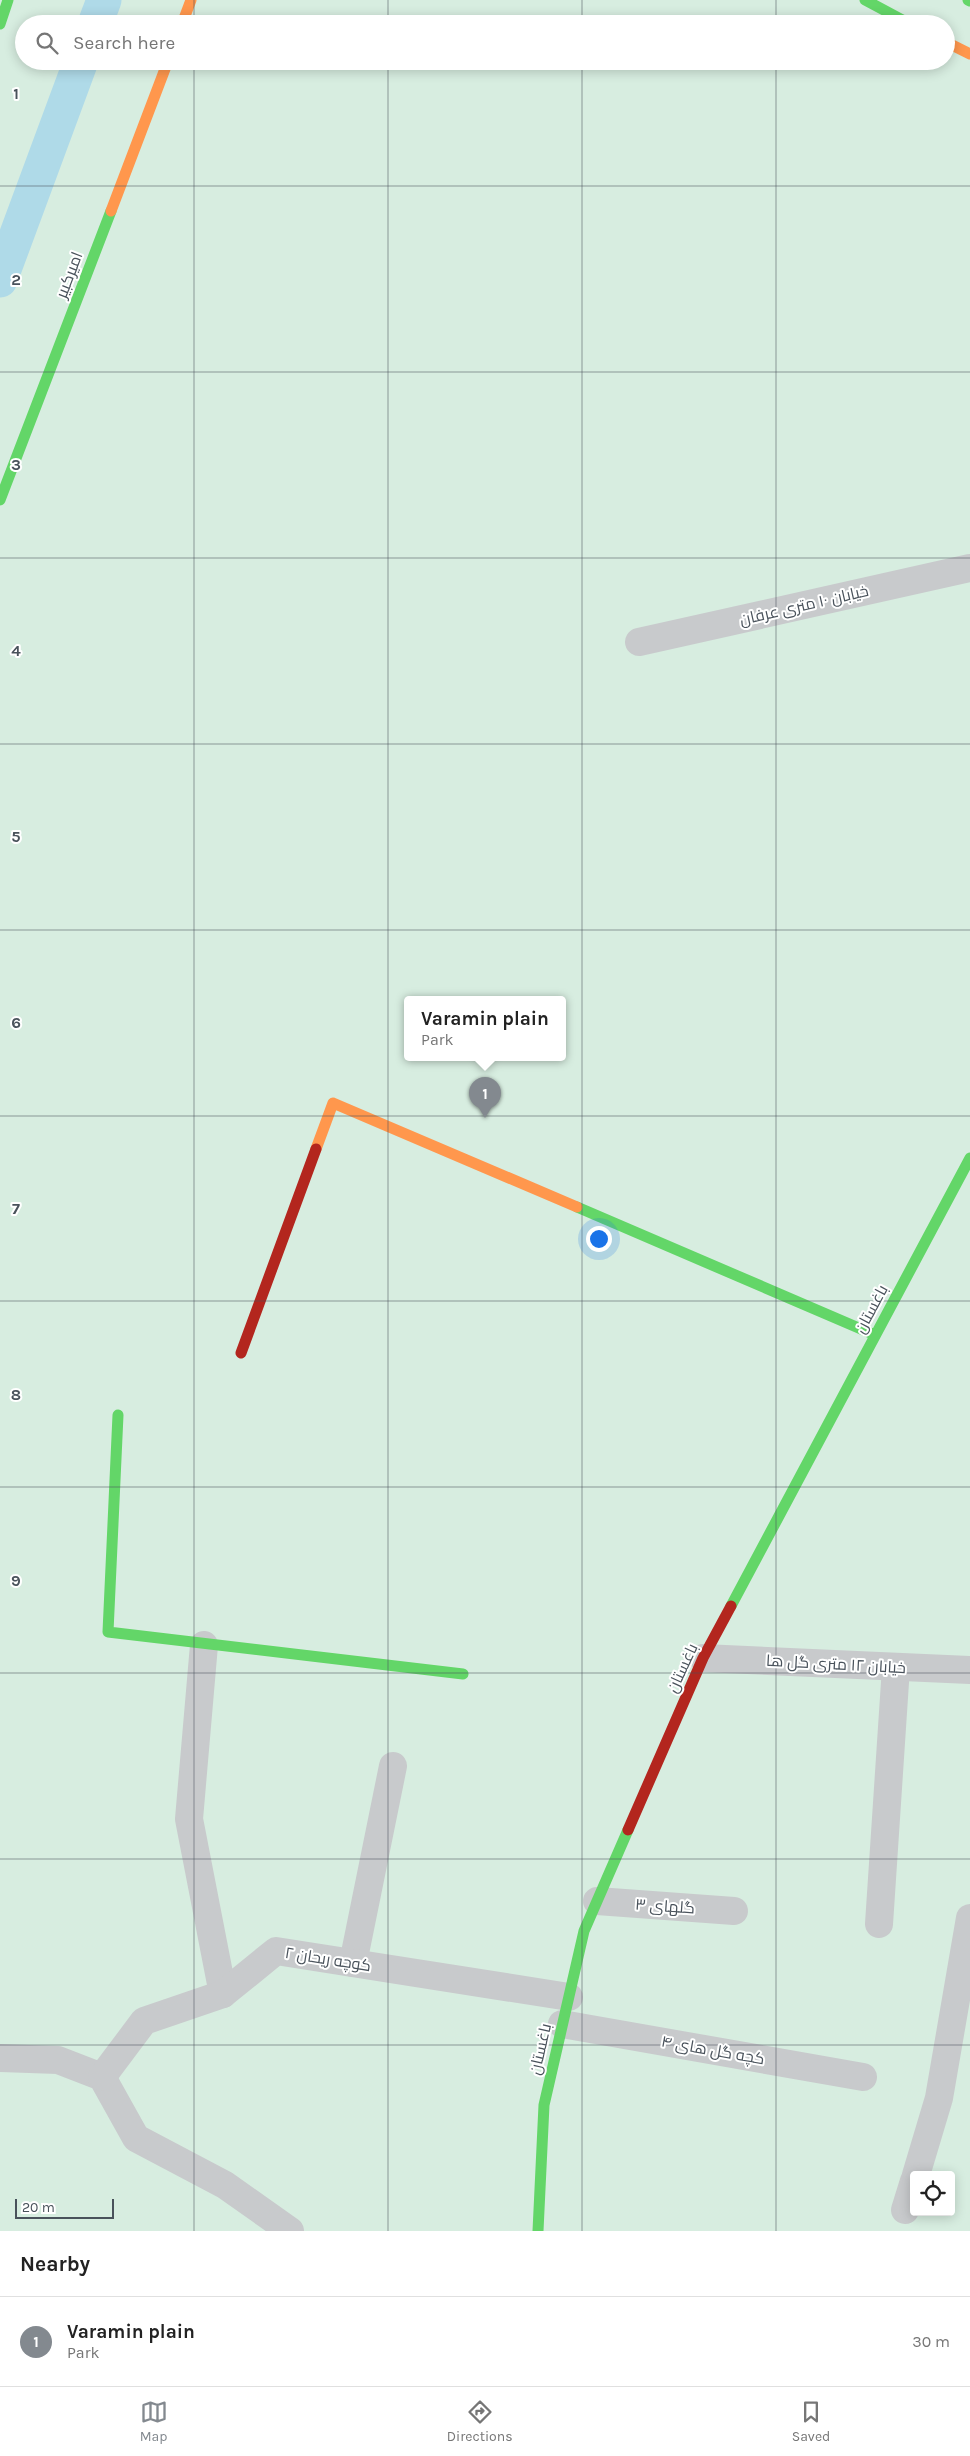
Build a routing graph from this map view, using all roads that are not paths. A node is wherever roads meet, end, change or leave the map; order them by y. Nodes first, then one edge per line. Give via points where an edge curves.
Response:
1 (8, 0) edge
2 (191, 0) edge
3 (865, 0) edge
4 (185, 15) edge
5 (893, 15) edge
6 (0, 24) edge
7 (955, 46) edge
8 (970, 54) edge
9 (165, 70) edge
10 (0, 500) edge
11 (970, 568) edge
12 (639, 642) dead end
13 (970, 1158) edge
14 (875, 1335) junction
15 (240, 1353) dead end
16 (118, 1415) dead end
17 (204, 1645) junction
18 (703, 1658) junction
19 (896, 1667) junction
20 (970, 1670) edge
21 (463, 1674) dead end
22 (393, 1766) dead end
23 (597, 1901) junction
24 (734, 1911) dead end
25 (970, 1918) edge
26 (879, 1924) dead end
27 (352, 1963) junction
28 (222, 1994) junction
29 (569, 1997) junction
30 (562, 2024) junction
31 (0, 2058) edge
32 (102, 2077) junction
33 (863, 2077) dead end
34 (917, 2171) edge
35 (910, 2194) edge
36 (905, 2210) dead end
37 (290, 2231) edge
38 (538, 2231) edge

1 - 6 street
2 - 4 street
3 - 5 street
7 - 8 street
9 - 10 street, امیرکبیر
11 - 12 street, خیابان ۱۰ متری عرفان
13 - 14 street, باغستان
14 - 15 street via 333,1103
14 - 18 street, باغستان
16 - 17 street via 108,1632
17 - 21 street
17 - 28 street via 190,1819
18 - 19 street, خیابان ۱۲ متری گل ها
18 - 23 street, باغستان
19 - 20 street, خیابان ۱۲ متری گل ها
19 - 26 street
22 - 27 street
23 - 24 street, گلهای ۳
23 - 29 street, باغستان via 584,1931
25 - 34 street via 939,2098
27 - 28 street, کوچه ریحان ۲ via 276,1951
27 - 29 street, کوچه ریحان ۲
28 - 32 street, کوچه ریحان ۲ via 144,2020
29 - 30 street, باغستان
30 - 33 street, کچه گل های ۴
30 - 38 street, باغستان via 544,2105
31 - 32 street via 58,2060
32 - 37 street via 136,2138 225,2185
35 - 36 street

